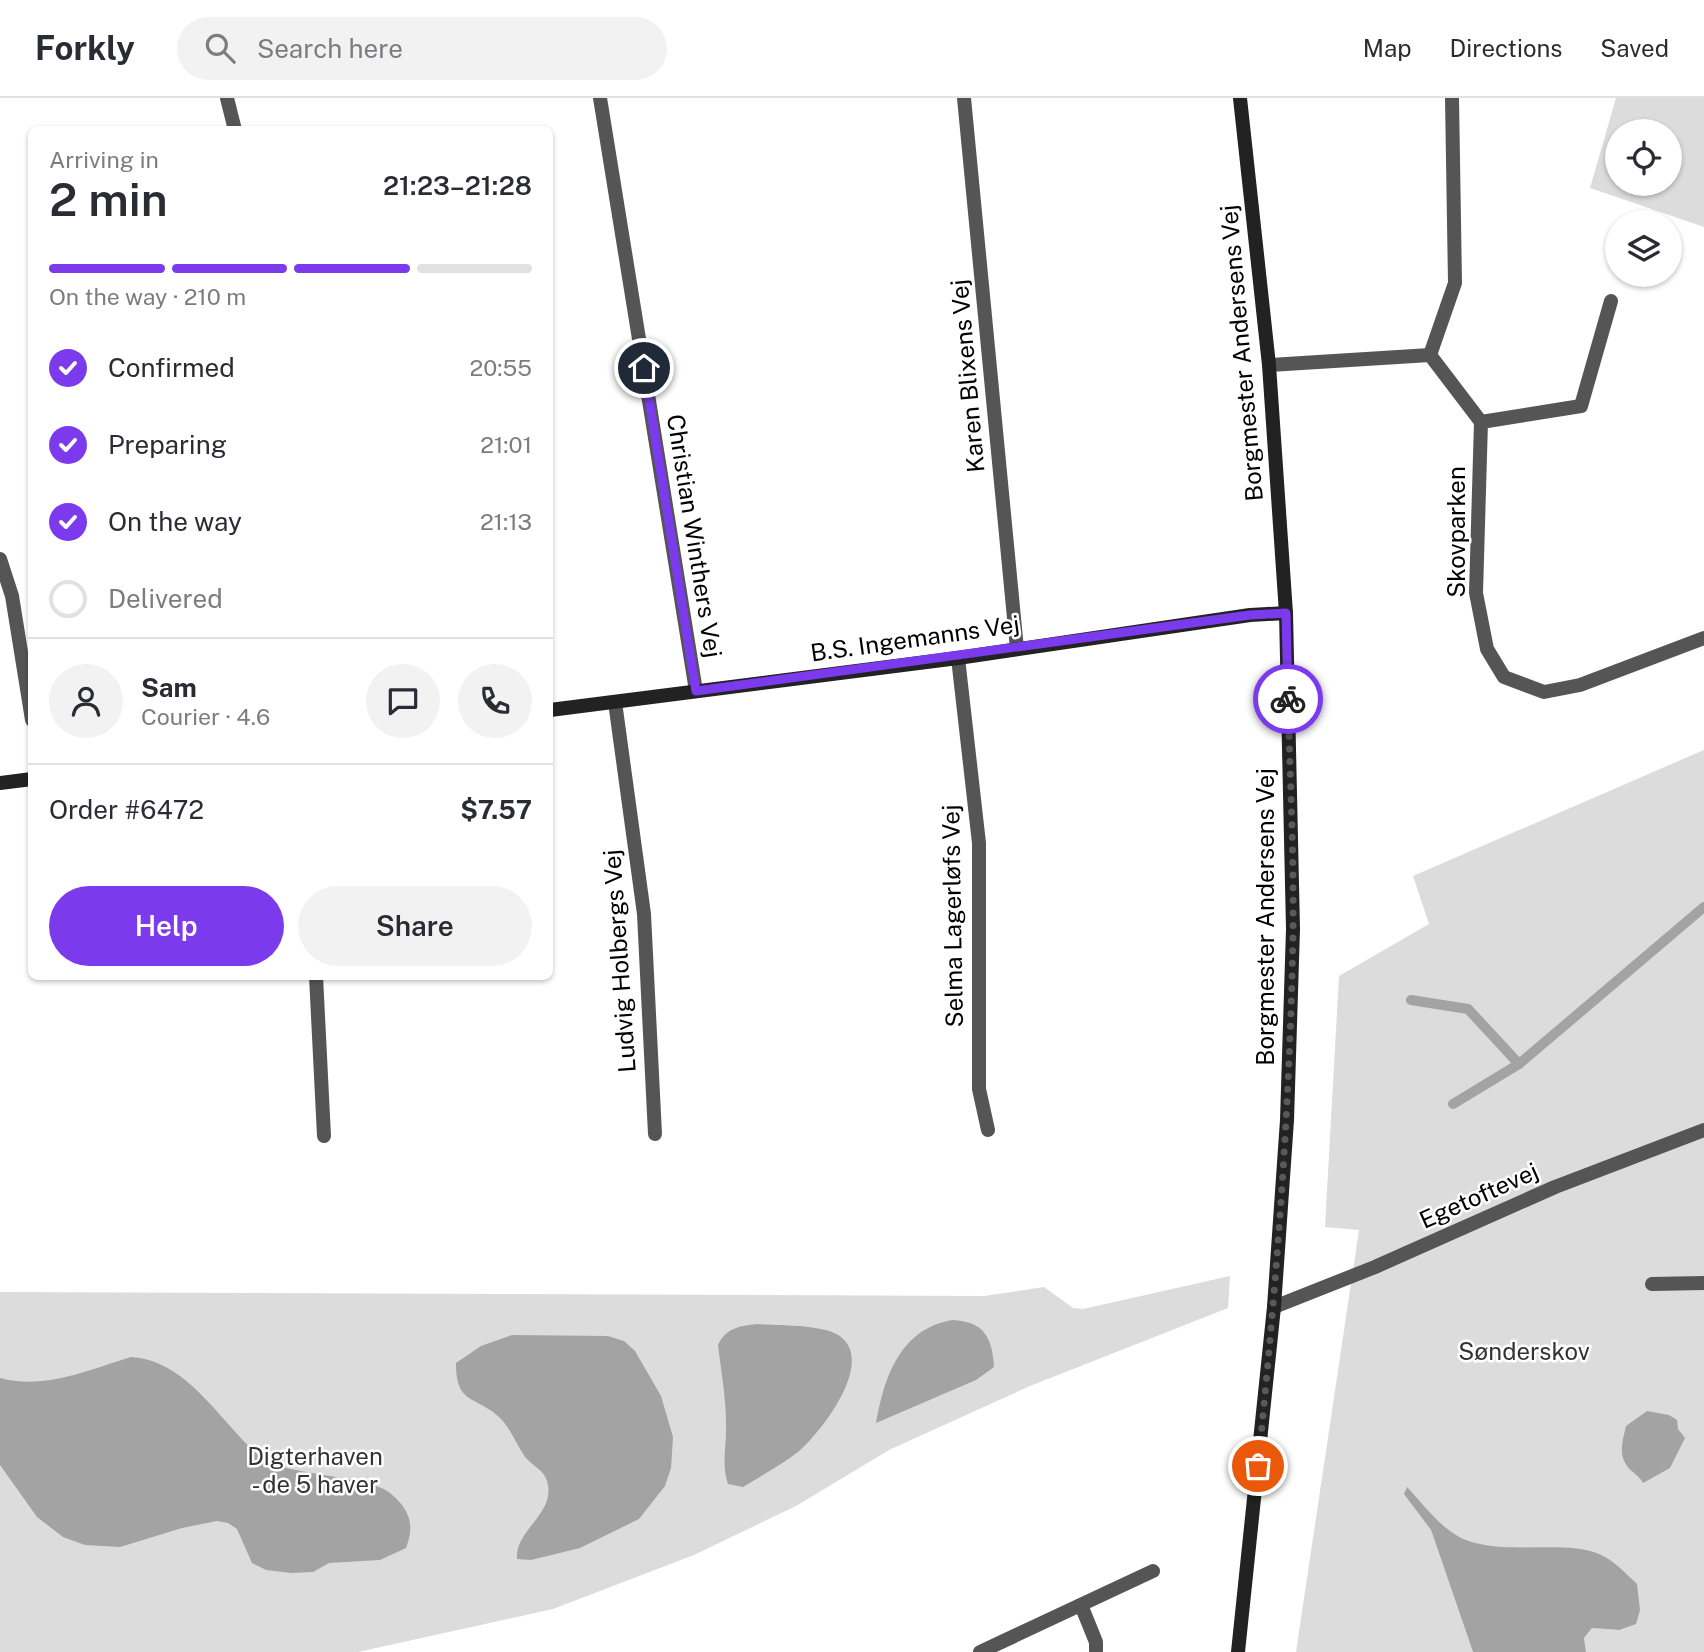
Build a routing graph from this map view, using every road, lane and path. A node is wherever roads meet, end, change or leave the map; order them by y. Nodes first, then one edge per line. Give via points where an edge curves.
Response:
1 (228, 98) edge
2 (600, 98) edge
3 (964, 98) edge
4 (1240, 98) edge
5 (1452, 98) edge
6 (234, 126) edge
7 (1611, 301) dead end
8 (1430, 355) junction
9 (1269, 365) junction
10 (1481, 422) junction
11 (0, 559) edge
12 (1286, 613) junction
13 (1704, 638) edge
14 (1017, 649) junction
15 (958, 657) junction
16 (696, 691) junction
17 (28, 695) edge
18 (615, 702) junction
19 (553, 710) edge
20 (28, 780) edge
21 (0, 783) edge
22 (316, 980) edge
23 (988, 1130) dead end
24 (1704, 1130) edge
25 (655, 1134) dead end
26 (324, 1136) dead end
27 (1704, 1283) edge
28 (1652, 1284) dead end
29 (1274, 1307) junction
30 (1153, 1571) dead end
31 (1081, 1605) junction
32 (980, 1652) edge
33 (1096, 1652) edge
34 (1238, 1652) edge

1 - 6 street
2 - 16 street, Christian Winthers Vej
3 - 14 street, Karen Blixens Vej
4 - 9 street, Borgmester Andersens Vej
5 - 8 street via 1455,283
7 - 10 street via 1581,406
8 - 9 street
8 - 10 street
9 - 12 street, Borgmester Andersens Vej
10 - 13 street, Skovparken via 1476,593 1487,649 1504,677 1544,692 1580,685
11 - 17 street via 12,596
12 - 14 street, B.S. Ingemanns Vej
12 - 29 street, Borgmester Andersens Vej via 1293,929 1287,1120
14 - 15 street, B.S. Ingemanns Vej
15 - 16 street, B.S. Ingemanns Vej
15 - 23 street, Selma Lagerløfs Vej via 979,844 979,1089
16 - 18 street, B.S. Ingemanns Vej
18 - 19 street, B.S. Ingemanns Vej
18 - 25 street, Ludvig Holbergs Vej via 644,914
20 - 21 street
22 - 26 street
24 - 29 street, Egetoftevej via 1555,1187
27 - 28 street
29 - 34 street, Borgmester Andersens Vej
30 - 31 street
31 - 32 street
31 - 33 street

